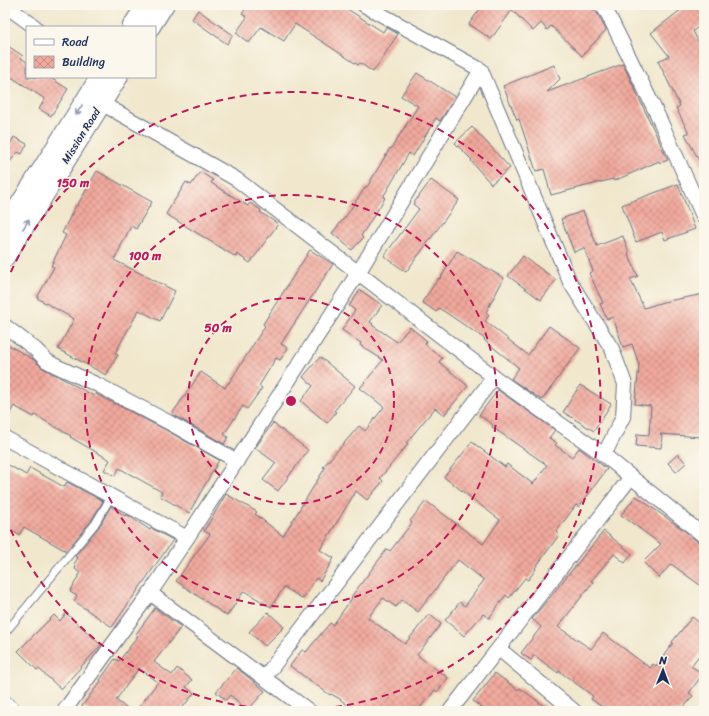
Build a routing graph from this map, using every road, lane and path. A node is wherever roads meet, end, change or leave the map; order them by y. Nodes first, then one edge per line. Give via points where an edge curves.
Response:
1 (5, 5) edge
2 (146, 5) edge
3 (164, 5) edge
4 (364, 5) edge
5 (602, 5) edge
6 (34, 26) edge
7 (133, 26) edge
8 (151, 26) edge
9 (481, 70) junction
10 (99, 78) edge
11 (117, 78) edge
12 (101, 103) junction
13 (704, 218) edge
14 (5, 228) edge
15 (5, 257) edge
16 (358, 273) junction
17 (5, 326) edge
18 (494, 377) junction
19 (5, 438) edge
20 (604, 455) junction
21 (237, 461) junction
22 (631, 477) junction
23 (111, 497) junction
24 (704, 536) edge
25 (187, 538) junction
26 (150, 593) junction
27 (5, 633) edge
28 (498, 648) junction
29 (264, 678) junction
30 (5, 706) edge
31 (11, 711) edge
32 (64, 711) edge
33 (309, 711) edge
34 (450, 711) edge
35 (574, 711) edge

1 - 6 street
2 - 7 street
3 - 8 street
4 - 9 street
5 - 13 street via 658,116
9 - 16 street
9 - 20 street via 570,282 612,349 625,384 623,417
10 -> 14 street, Mission Road
11 - 12 street, Mission Road
15 -> 12 street, Mission Road
12 - 16 street via 236,179
16 - 18 street
16 - 21 street
17 - 21 street via 47,361 100,386
18 - 20 street
18 - 29 street
19 - 23 street
20 - 22 street
21 - 25 street
22 - 24 street
22 - 28 street
23 - 25 street
23 - 27 lane via 95,524
25 - 26 street
26 - 29 street
26 - 32 street
28 - 34 street
28 - 35 street
29 - 33 street
30 - 31 street

